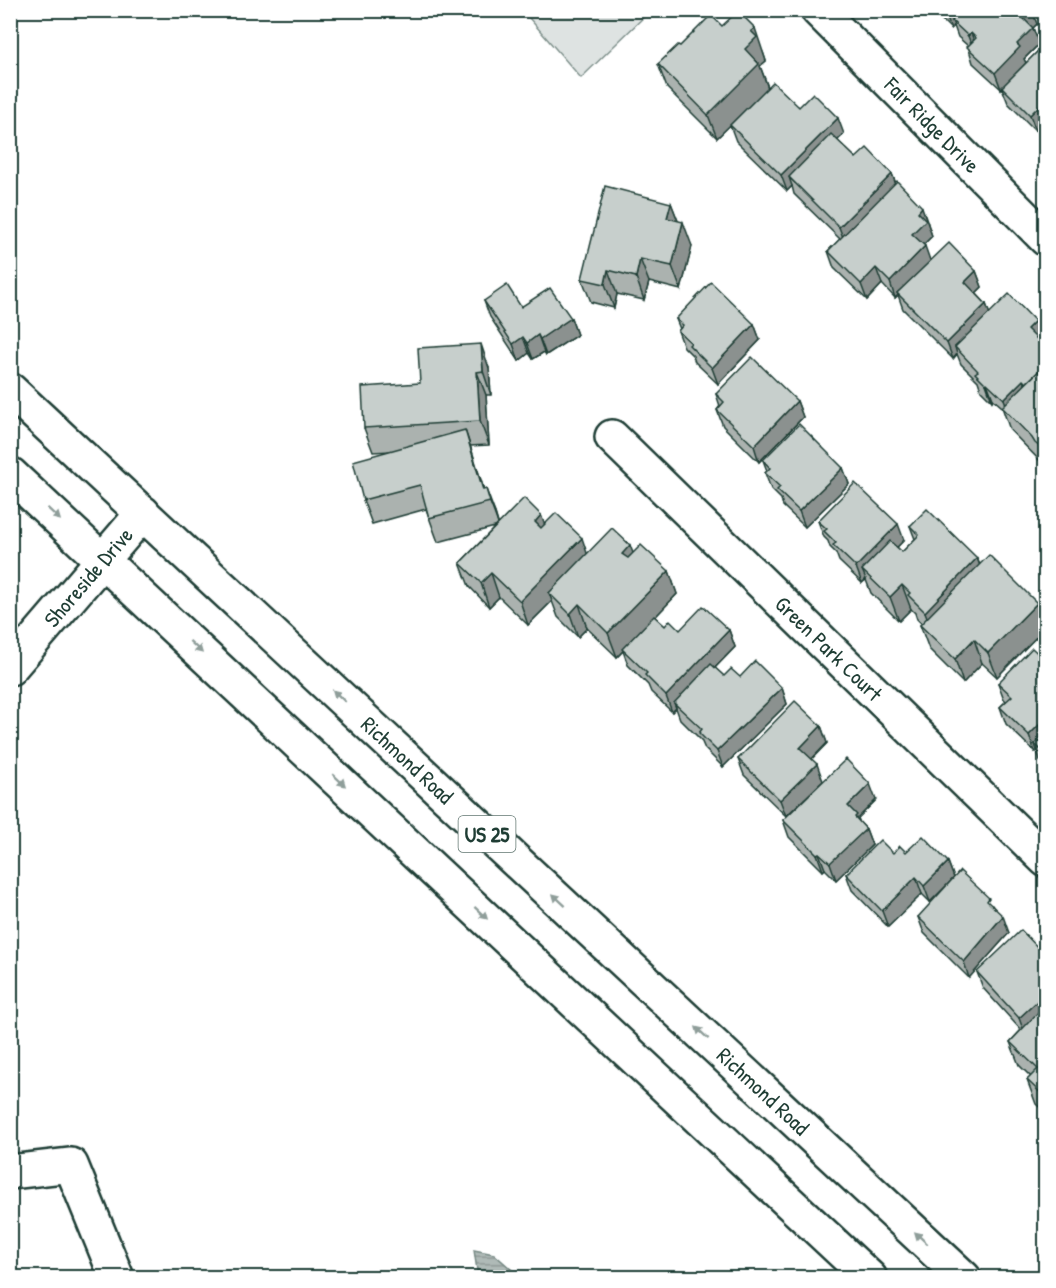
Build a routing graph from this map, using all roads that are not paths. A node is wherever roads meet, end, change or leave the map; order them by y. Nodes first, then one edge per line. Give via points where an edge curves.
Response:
1 (818, 10) edge
2 (1046, 239) edge
3 (10, 390) edge
4 (612, 437) dead end
5 (10, 474) edge
6 (143, 513) junction
7 (104, 560) junction
8 (10, 668) edge
9 (1046, 860) edge
10 (10, 1172) edge
11 (117, 1278) edge
12 (870, 1278) edge
13 (964, 1278) edge

1 - 2 main road, Fair Ridge Drive
3 - 6 main road, Richmond Road / US 25
4 - 9 main road, Green Park Court
5 -> 7 main road, US 25
6 - 7 main road, Shoreside Drive
13 -> 6 main road, Richmond Road / US 25
7 - 8 main road, Shoreside Drive
7 -> 12 main road, US 25
10 - 11 main road via 71,1165

